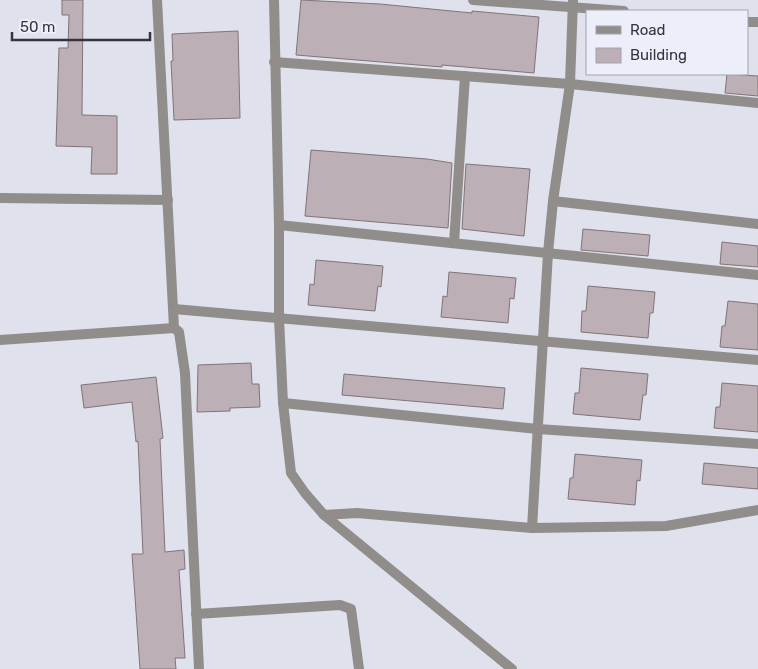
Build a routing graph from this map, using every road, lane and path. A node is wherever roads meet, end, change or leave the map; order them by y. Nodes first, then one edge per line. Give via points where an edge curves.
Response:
1 (158, 0) edge
2 (274, 0) edge
3 (473, 0) edge
4 (573, 3) edge
5 (618, 10) edge
6 (274, 62) junction
7 (465, 76) junction
8 (570, 84) junction
9 (758, 103) edge
10 (0, 198) edge
11 (168, 200) junction
12 (553, 201) junction
13 (758, 224) edge
14 (279, 225) junction
15 (454, 243) junction
16 (548, 253) junction
17 (758, 275) edge
18 (174, 309) junction
19 (279, 318) junction
20 (174, 328) junction
21 (0, 340) edge
22 (544, 341) junction
23 (758, 360) edge
24 (283, 403) junction
25 (538, 429) junction
26 (758, 444) edge
27 (758, 510) edge
28 (324, 515) junction
29 (532, 528) junction
30 (196, 614) junction
31 (199, 669) edge
32 (359, 669) edge
33 (512, 669) edge

1 - 11 street
2 - 6 street
3 - 4 street
4 - 5 street
4 - 8 street
6 - 7 street
6 - 14 street
7 - 8 street
7 - 15 street
8 - 9 street
8 - 12 street
10 - 11 street
11 - 18 street
12 - 13 street
12 - 16 street
14 - 15 street
14 - 19 street
15 - 16 street
16 - 17 street
16 - 22 street
18 - 19 street
18 - 20 street
19 - 22 street
19 - 24 street
20 - 21 street
20 - 30 street via 179,332 185,372
22 - 23 street
22 - 25 street
24 - 25 street
24 - 28 street via 291,473
25 - 26 street
25 - 29 street
27 - 29 street via 666,526
28 - 29 street via 357,513
28 - 33 street
30 - 31 street
30 - 32 street via 340,605 351,609

